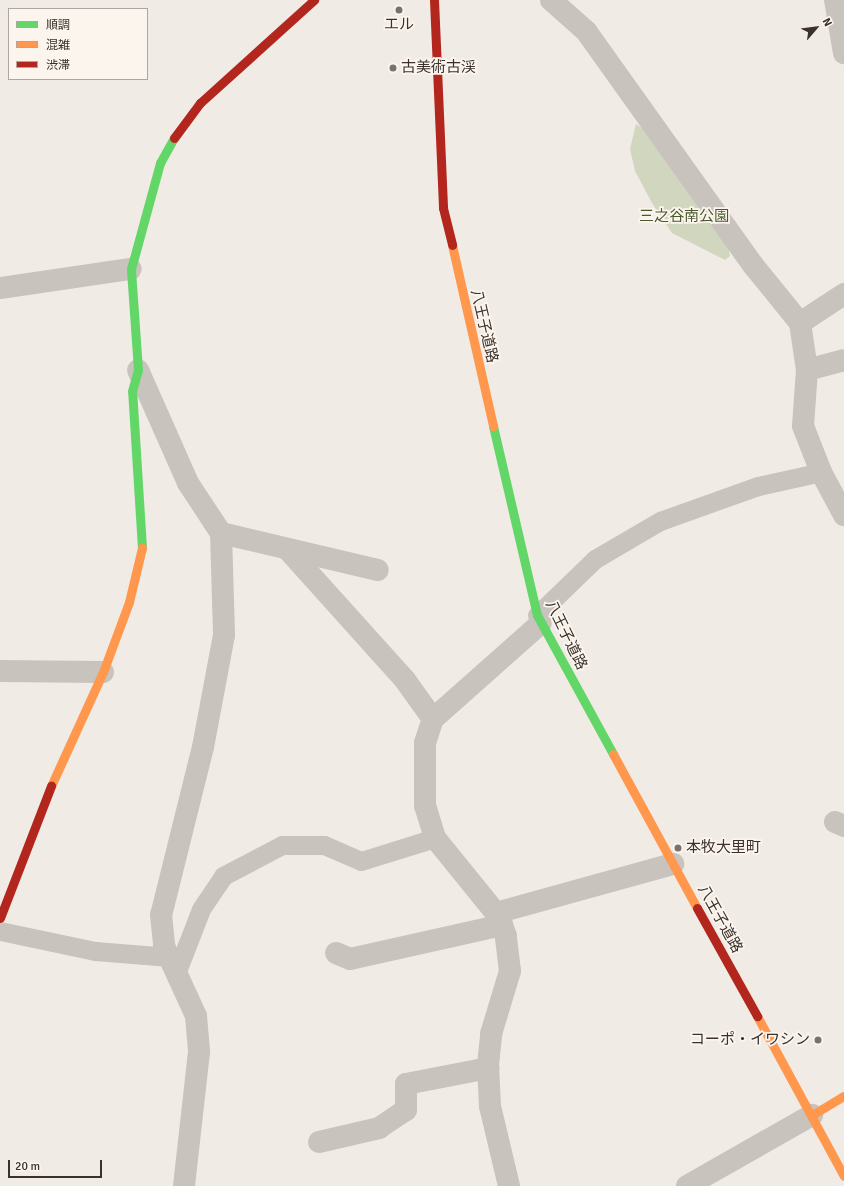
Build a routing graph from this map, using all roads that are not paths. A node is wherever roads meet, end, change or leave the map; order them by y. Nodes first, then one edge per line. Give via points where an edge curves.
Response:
1 (314, 0) edge
2 (434, 0) edge
3 (551, 0) edge
4 (835, 0) edge
5 (844, 53) edge
6 (132, 269) junction
7 (0, 288) edge
8 (844, 294) edge
9 (800, 323) junction
10 (844, 360) edge
11 (138, 370) junction
12 (807, 370) junction
13 (820, 472) junction
14 (844, 515) edge
15 (221, 533) junction
16 (289, 551) junction
17 (378, 570) dead end
18 (539, 619) junction
19 (0, 671) edge
20 (103, 672) junction
21 (433, 719) junction
22 (435, 838) junction
23 (673, 864) junction
24 (0, 918) edge
25 (499, 919) junction
26 (0, 931) edge
27 (336, 953) dead end
28 (174, 964) junction
29 (488, 1068) junction
30 (844, 1096) edge
31 (812, 1115) junction
32 (319, 1142) dead end
33 (844, 1176) edge
34 (184, 1186) edge
35 (509, 1186) edge
36 (687, 1186) edge

1 - 6 street via 200,103 175,135 160,164
2 - 18 street, 八王子道路 via 443,208
3 - 9 street via 586,31 754,265
4 - 5 street
6 - 7 street
6 - 11 street
8 - 9 street
9 - 12 street
10 - 12 street
11 - 15 street via 188,483
11 - 20 street via 132,391 143,546 129,602
12 - 13 street via 803,426
13 - 14 street
13 - 18 lane via 758,486 660,521 596,559
15 - 16 street
15 - 28 street via 224,635 203,747 161,915 164,946
16 - 17 street
16 - 21 street via 405,680
18 - 21 street
18 - 23 street, 八王子道路
19 - 20 street
20 - 24 street via 54,777
21 - 22 street via 426,743 425,806
22 - 25 street
22 - 28 lane via 361,861 324,845 282,845 223,876 202,909
23 - 25 street
23 - 31 street, 八王子道路
25 - 27 street via 350,959
25 - 29 street via 510,971 492,1034
26 - 28 lane
28 - 34 street via 196,1016 199,1052
29 - 32 street via 406,1084 406,1110 379,1128
29 - 35 street via 490,1106
30 - 31 street
31 - 33 street, 八王子道路
31 - 36 street

